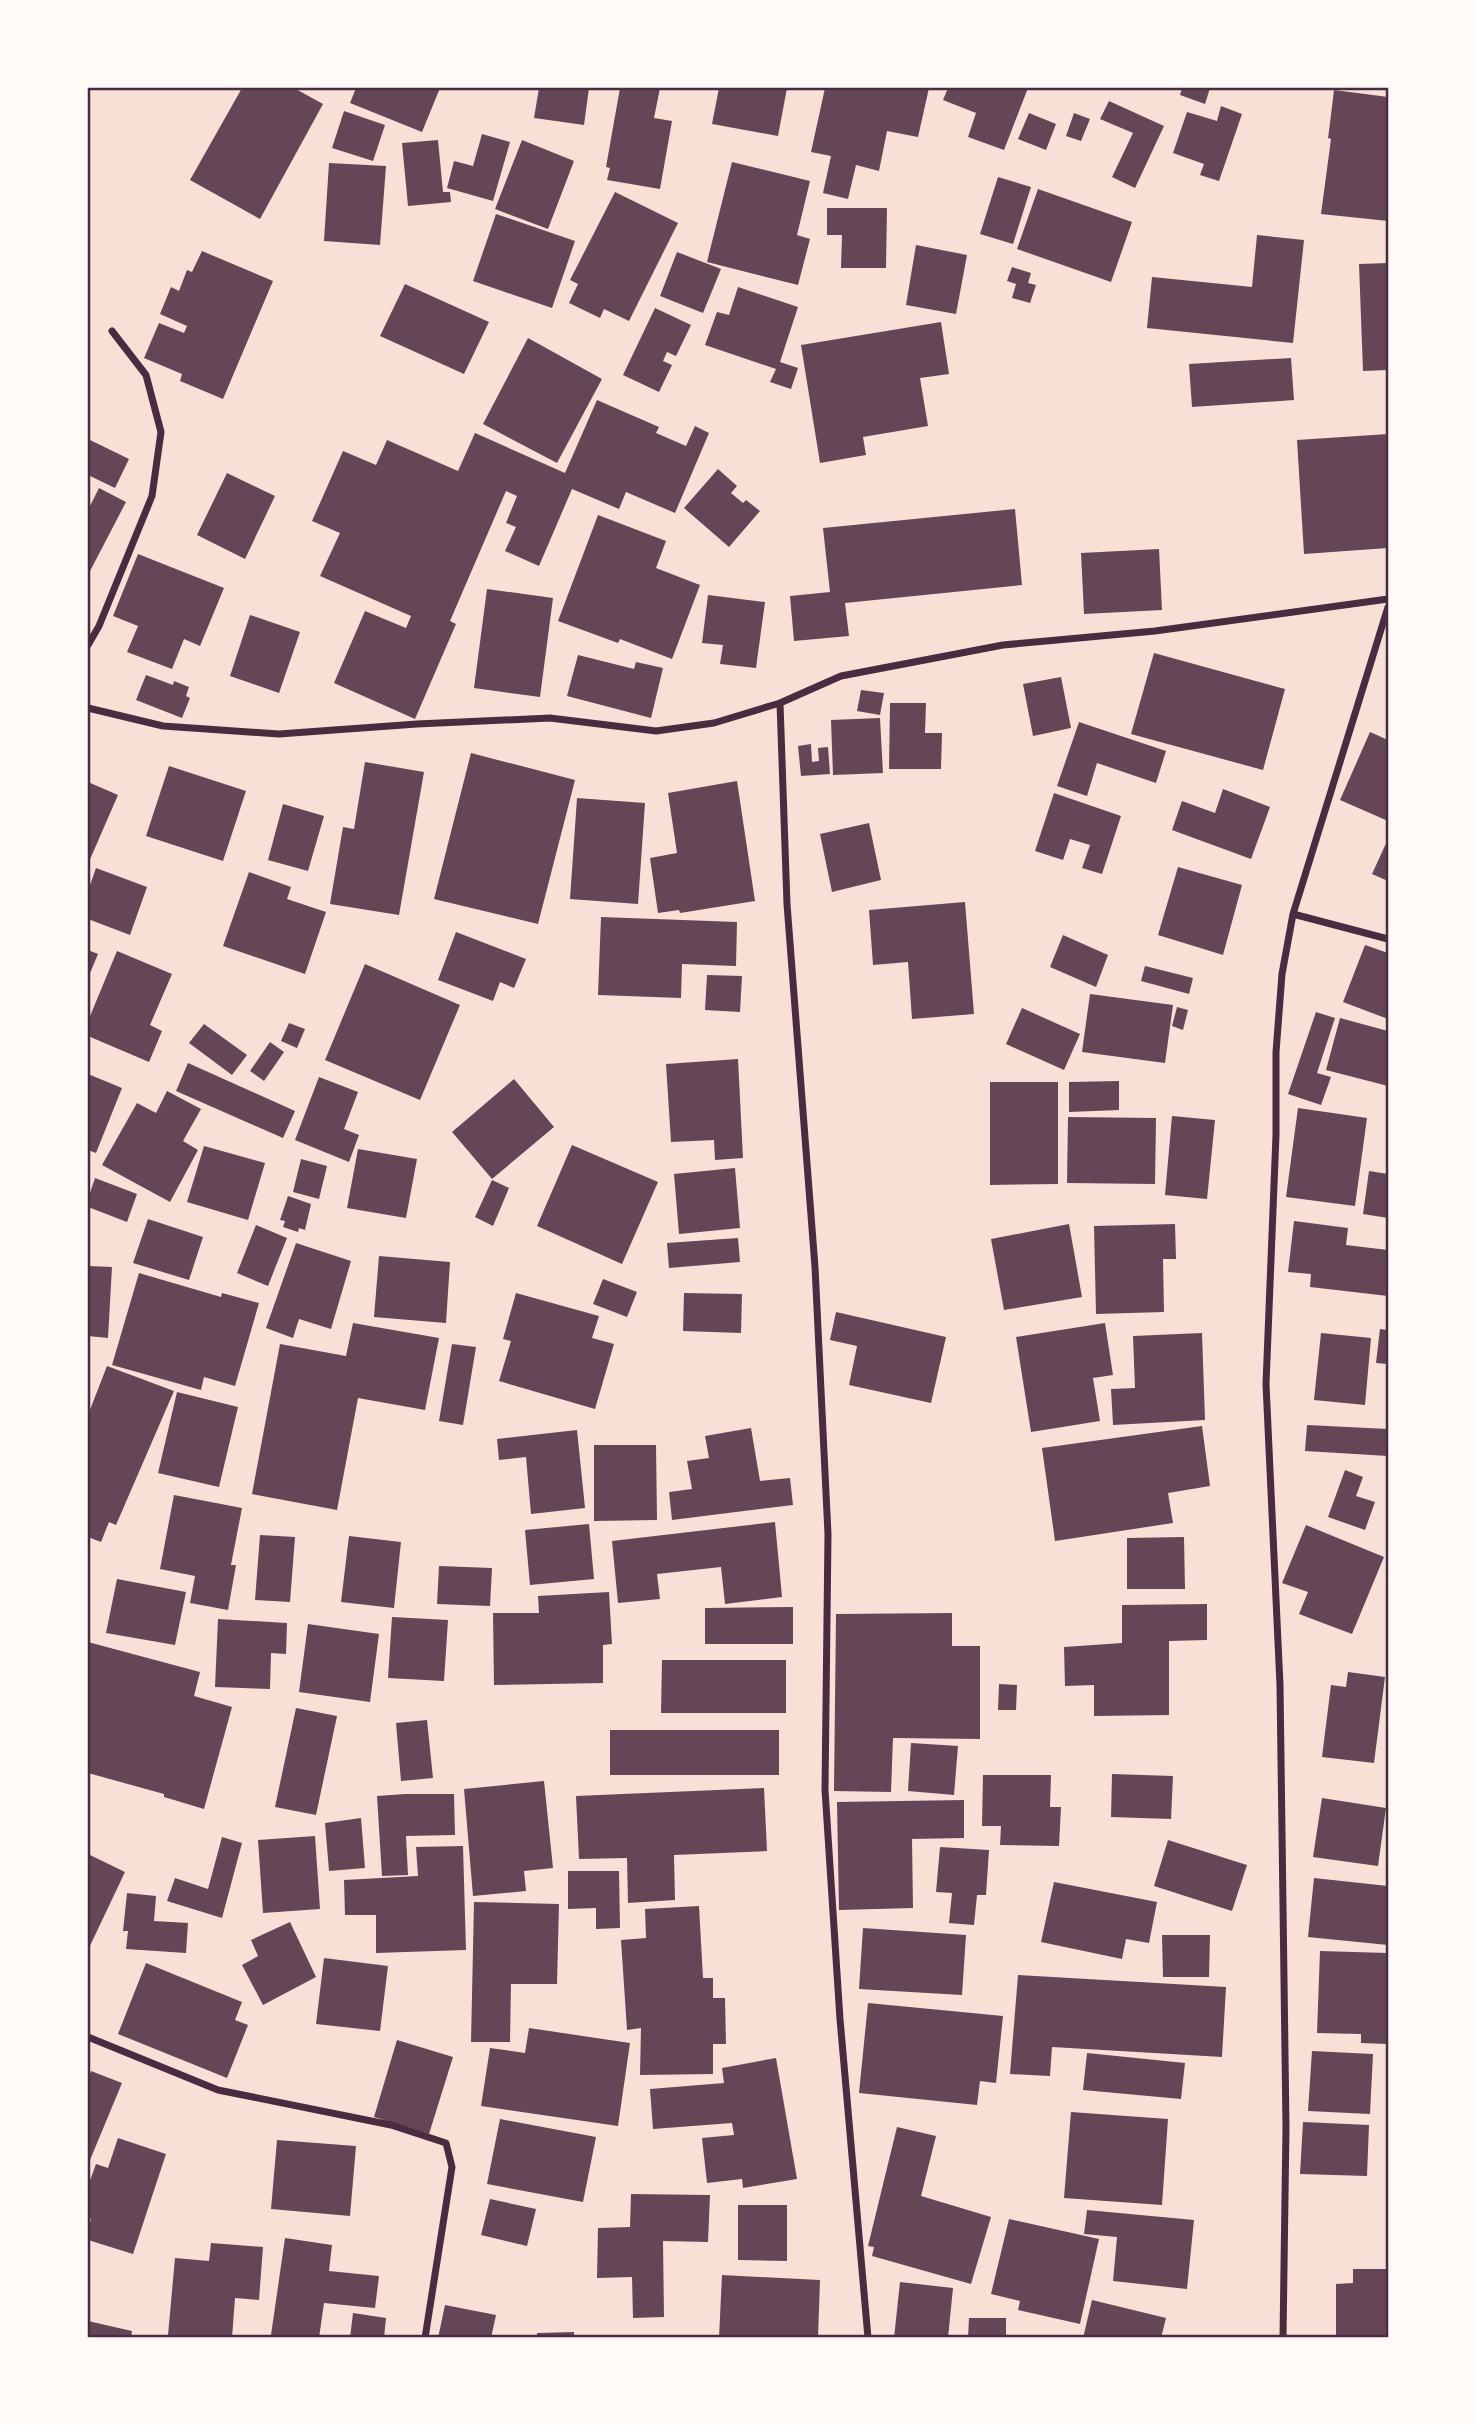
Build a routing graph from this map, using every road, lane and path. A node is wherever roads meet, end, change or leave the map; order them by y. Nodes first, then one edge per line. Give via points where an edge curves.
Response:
1 (112, 331) dead end
2 (1388, 600) edge
3 (1388, 607) edge
4 (88, 645) edge
5 (780, 702) junction
6 (88, 708) edge
7 (1293, 914) junction
8 (1388, 939) edge
9 (88, 2037) edge
10 (425, 2337) edge
11 (868, 2337) edge
12 (1283, 2337) edge

1 - 4 street via 146,375 162,432 152,496
2 - 5 street via 1155,631 1003,645 841,676
3 - 7 street
5 - 6 street via 714,723 656,731 551,718 279,734 163,726
5 - 11 street via 786,904 815,1267 828,1534 825,1790
7 - 8 street
7 - 12 street via 1282,974 1276,1052 1266,1384 1280,1685 1286,2126
9 - 10 street via 218,2090 391,2124 446,2143 452,2167

